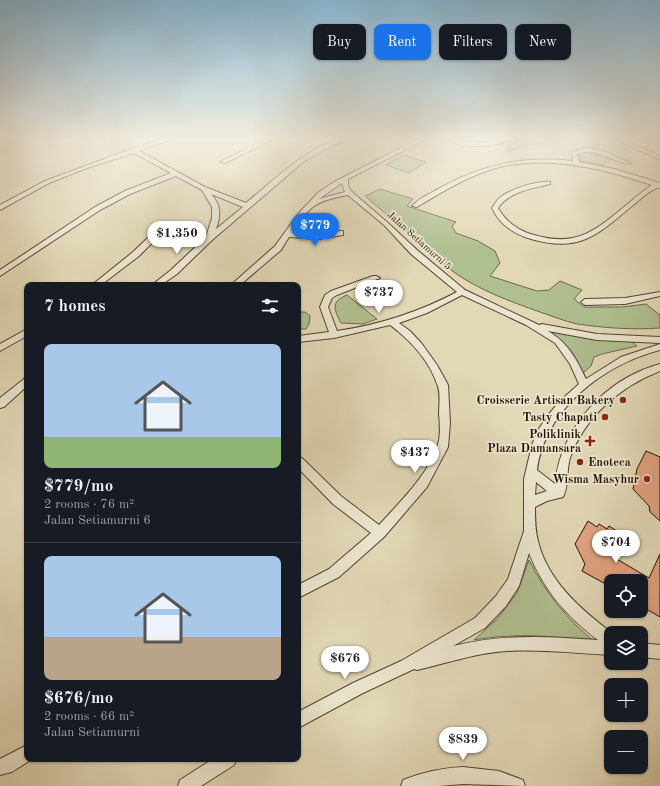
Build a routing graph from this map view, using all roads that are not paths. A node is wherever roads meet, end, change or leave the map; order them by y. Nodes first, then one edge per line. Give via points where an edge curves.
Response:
1 (66, 175) edge
2 (173, 175) edge
3 (176, 175) edge
4 (285, 175) edge
5 (353, 175) edge
6 (473, 175) edge
7 (628, 175) edge
8 (345, 179) junction
9 (548, 183) dead end
10 (659, 185) edge
11 (203, 188) junction
12 (264, 193) junction
13 (350, 193) junction
14 (219, 195) junction
15 (325, 198) junction
16 (362, 203) junction
17 (247, 206) junction
18 (415, 206) dead end
19 (306, 207) junction
20 (0, 208) edge
21 (159, 232) dead end
22 (340, 233) dead end
23 (287, 235) junction
24 (208, 239) junction
25 (0, 274) edge
26 (376, 278) dead end
27 (100, 282) edge
28 (160, 282) edge
29 (238, 282) edge
30 (462, 292) junction
31 (660, 294) edge
32 (585, 302) dead end
33 (392, 322) junction
34 (529, 323) junction
35 (24, 334) edge
36 (334, 335) junction
37 (301, 339) edge
38 (660, 340) edge
39 (660, 347) edge
40 (0, 348) edge
41 (660, 367) edge
42 (24, 384) edge
43 (584, 385) junction
44 (0, 404) edge
45 (301, 464) edge
46 (532, 472) junction
47 (559, 494) junction
48 (529, 504) junction
49 (530, 531) junction
50 (380, 533) junction
51 (301, 590) edge
52 (604, 636) edge
53 (604, 648) edge
54 (648, 651) edge
55 (660, 652) edge
56 (406, 666) junction
57 (301, 718) edge
58 (24, 755) edge
59 (223, 762) edge
60 (0, 767) edge
61 (186, 786) edge
62 (409, 786) edge
63 (516, 786) edge

1 - 20 street
2 - 25 street via 113,199 70,225
3 - 11 street
4 - 12 street
5 - 8 street
6 - 18 street via 444,188
7 - 10 street
8 - 13 street via 346,189
8 - 19 street via 321,193
9 - 10 street via 510,194 495,208 505,223 517,231 558,244 585,238
11 - 14 street
11 - 24 street via 214,199 218,215
12 - 14 street via 238,198
12 - 17 street
13 - 15 street
13 - 16 street, Jalan Setiamurni 5
14 - 17 street
15 - 16 street, Jalan Setiamurni 5
15 - 19 street
16 - 30 street, Jalan Setiamurni 5 via 414,252
17 - 24 street
19 - 23 street
21 - 27 street
22 - 23 street via 318,237
23 - 29 street via 278,248
24 - 28 street
26 - 36 street via 328,297 324,307
30 - 33 street
30 - 34 street, Jalan Setiamurni 5
31 - 32 street via 625,301
33 - 36 street
33 - 50 street via 407,333 434,367 443,385 445,423 443,447 435,464 423,484
34 - 38 street, Jalan Setiamurni 5 via 584,336
34 - 43 street, Jalan Setiamurni 5 via 558,341 574,363
35 - 40 street
36 - 37 street
39 - 43 street via 640,352 617,363
41 - 47 street via 614,391 583,422 572,439
42 - 44 street
43 - 46 street via 563,402 547,422 535,448
45 - 50 street via 337,500
46 - 47 street
46 - 48 street
47 - 48 street via 545,496
48 - 49 street
49 - 52 street via 539,561 551,582 567,604 589,626
49 - 56 street via 514,582 501,601 480,623
50 - 51 street via 334,573
53 - 56 street via 506,644
54 - 55 street
56 - 57 street
58 - 60 street
59 - 61 street
62 - 63 street via 423,780 460,775 496,779

